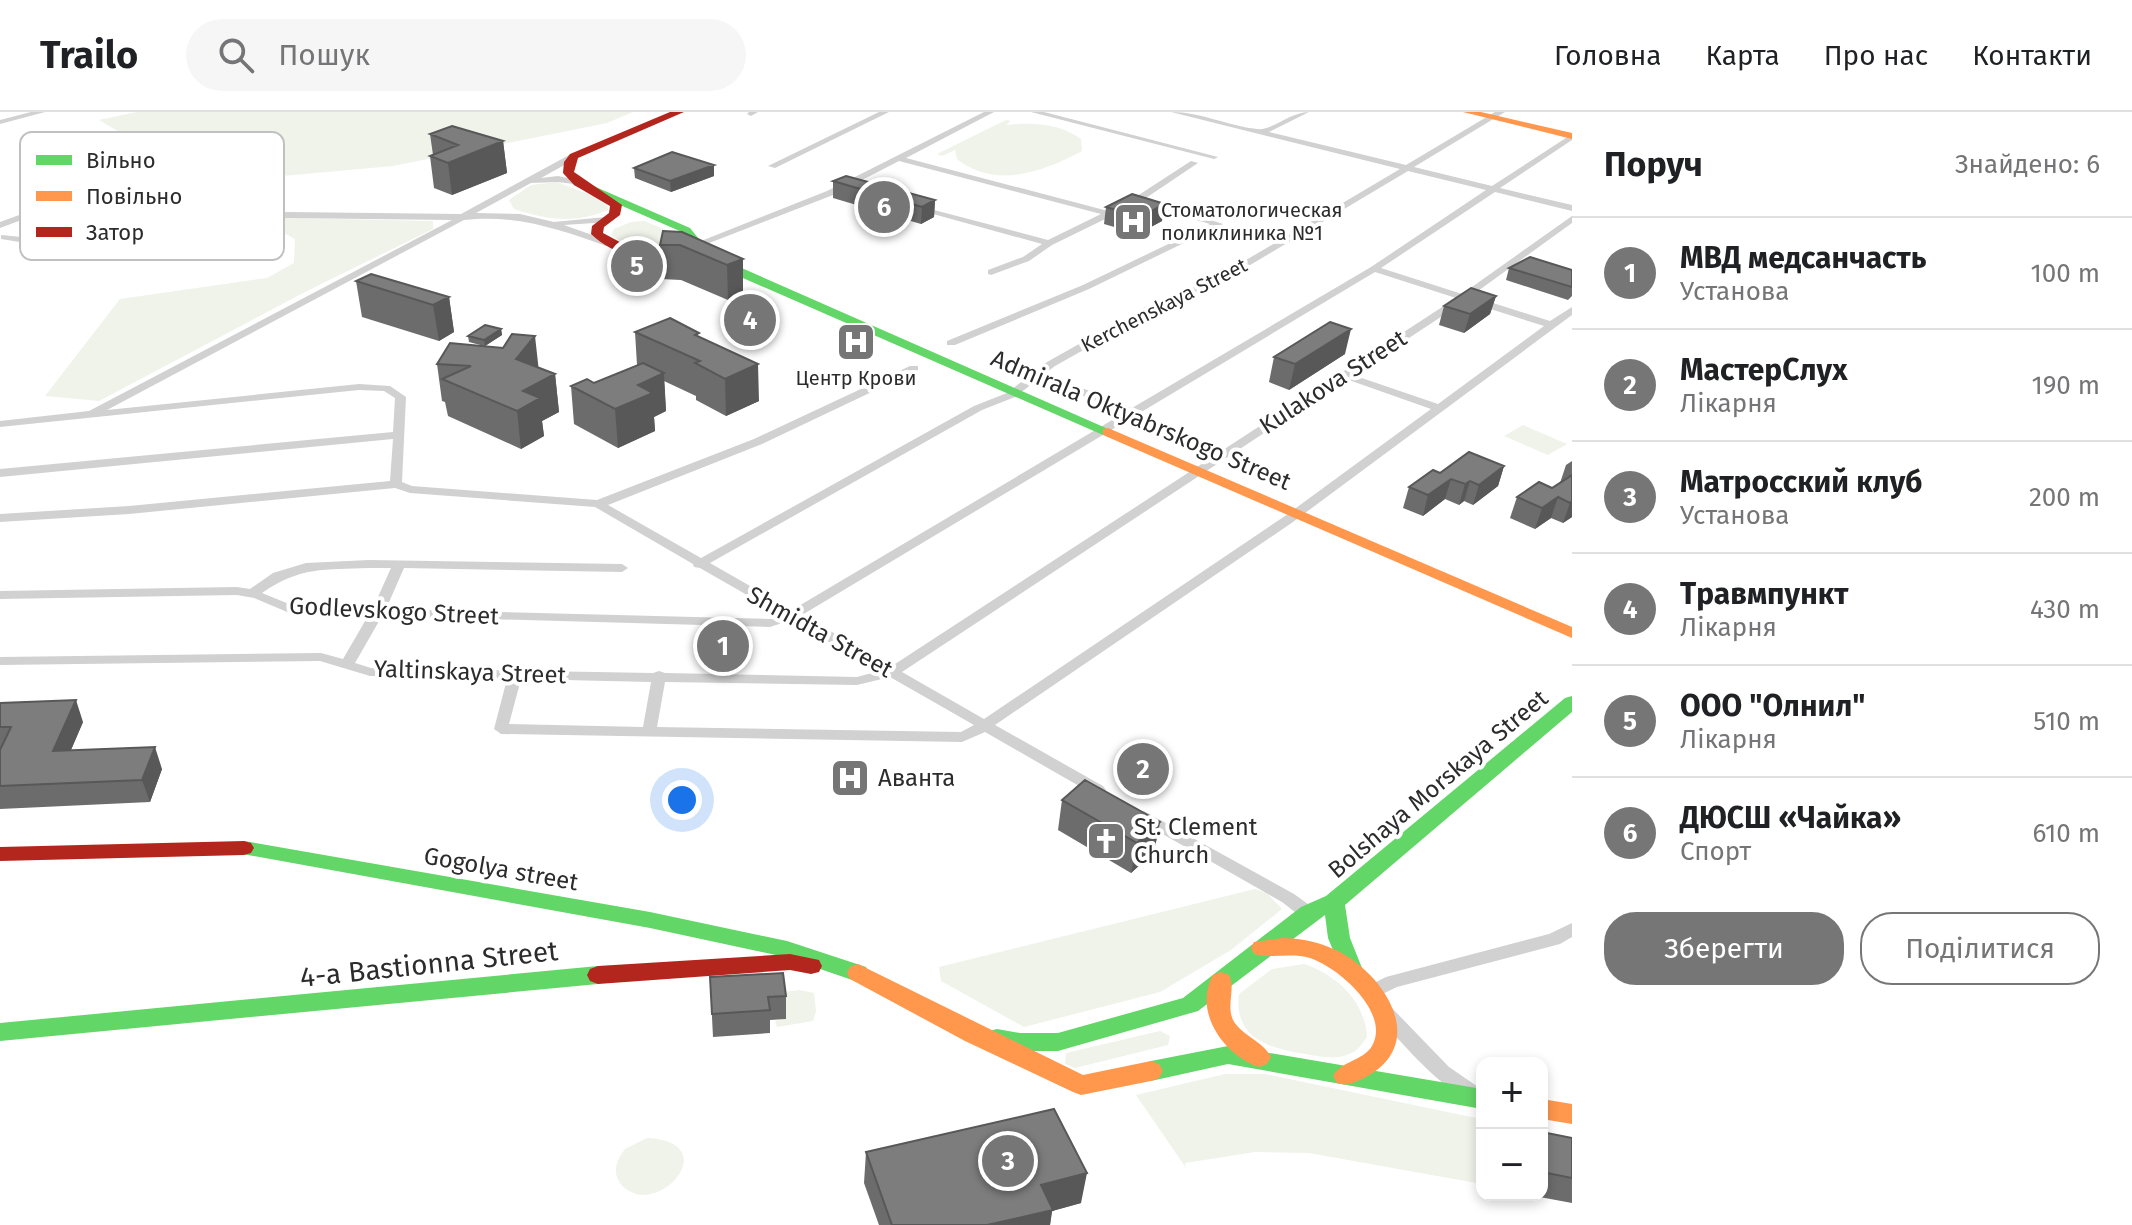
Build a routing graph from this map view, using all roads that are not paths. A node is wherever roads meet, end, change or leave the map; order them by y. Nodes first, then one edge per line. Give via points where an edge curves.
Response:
1 (41, 112) edge
2 (679, 112) edge
3 (885, 112) edge
4 (990, 112) edge
5 (1035, 112) edge
6 (1175, 112) edge
7 (1305, 112) edge
8 (1468, 112) edge
9 (1496, 115) edge
10 (0, 122) edge
11 (1261, 133) junction
12 (1572, 136) edge
13 (1214, 157) dead end
14 (896, 158) junction
15 (572, 159) junction
16 (1194, 163) dead end
17 (772, 166) dead end
18 (1407, 168) junction
19 (521, 183) junction
20 (578, 183) junction
21 (841, 185) junction
22 (509, 190) junction
23 (1496, 190) junction
24 (861, 191) edge
25 (1137, 200) junction
26 (904, 203) edge
27 (1572, 208) edge
28 (1107, 213) junction
29 (506, 214) junction
30 (284, 215) edge
31 (465, 217) junction
32 (20, 218) edge
33 (1572, 219) edge
34 (606, 220) junction
35 (664, 220) junction
36 (538, 222) junction
37 (0, 225) edge
38 (1049, 243) junction
39 (609, 244) junction
40 (702, 252) junction
41 (1374, 269) junction
42 (991, 272) dead end
43 (1464, 297) junction
44 (1572, 310) edge
45 (1552, 325) junction
46 (951, 343) dead end
47 (914, 368) dead end
48 (1344, 375) junction
49 (1073, 388) dead end
50 (1015, 392) junction
51 (113, 404) junction
52 (1439, 408) junction
53 (127, 413) junction
54 (1133, 413) junction
55 (74, 418) junction
56 (0, 424) edge
57 (1104, 431) junction
58 (400, 435) junction
59 (1198, 471) junction
60 (0, 473) edge
61 (396, 484) junction
62 (598, 504) junction
63 (1296, 513) junction
64 (0, 518) edge
65 (699, 564) junction
66 (399, 565) junction
67 (622, 568) dead end
68 (254, 592) junction
69 (0, 595) edge
70 (377, 613) junction
71 (791, 616) junction
72 (1572, 633) edge
73 (0, 661) edge
74 (348, 663) junction
75 (892, 672) junction
76 (515, 674) junction
77 (659, 675) junction
78 (1572, 702) edge
79 (985, 725) junction
80 (649, 733) junction
81 (0, 854) edge
82 (1334, 902) junction
83 (1309, 913) junction
84 (1572, 929) edge
85 (1262, 948) junction
86 (1353, 973) junction
87 (862, 975) junction
88 (1221, 981) junction
89 (1374, 998) junction
90 (0, 1032) edge
91 (973, 1034) junction
92 (1266, 1061) junction
93 (1345, 1076) junction
94 (1476, 1095) edge
95 (1476, 1098) edge
96 (1548, 1110) edge
97 (1572, 1114) edge

1 - 10 street
2 - 15 main road
3 - 17 street
4 - 14 street
5 - 13 street
6 - 11 street
7 - 11 street
8 - 9 main road
9 - 12 main road
9 - 18 street, Kerchenskaya Street
11 - 18 street
12 - 23 street
14 - 21 street
14 - 28 street
15 - 19 street
15 - 20 main road via 568,173
16 - 25 street
18 - 23 street
18 - 50 street, Kerchenskaya Street via 1217,281 1147,310 1051,364
19 - 20 street
19 - 22 street
20 - 34 main road via 616,205
20 - 35 main road
21 - 24 street
21 - 40 street
22 - 29 street via 498,203
22 - 31 street
23 - 27 street
23 - 41 street
25 - 28 street
25 - 46 street via 1218,224
26 - 38 street
28 - 38 street
29 - 31 street
29 - 36 street
30 - 31 street
31 - 51 street
32 - 37 street
33 - 43 street, Kulakova Street
34 - 35 main road via 635,215
34 - 36 street
34 - 39 main road via 597,234
35 - 40 main road via 691,234
36 - 39 street
38 - 42 street
39 - 40 main road via 681,259
40 - 50 main road, Admirala Oktyabrskogo Street
41 - 43 street
41 - 54 street
43 - 45 street
43 - 48 street, Kulakova Street
44 - 45 street
45 - 52 street
47 - 62 street via 682,475
48 - 52 street
48 - 59 street, Kulakova Street
49 - 54 street
50 - 57 main road, Admirala Oktyabrskogo Street
50 - 65 street, Kerchenskaya Street
51 - 53 street via 111,410
51 - 55 street
52 - 63 street
53 - 55 street
53 - 58 street via 386,388 401,397
54 - 57 street
55 - 56 street
57 - 59 main road, Admirala Oktyabrskogo Street
57 - 71 street
58 - 60 street
58 - 61 street
59 - 63 main road, Admirala Oktyabrskogo Street
59 - 75 street, Kulakova Street
61 - 62 street, Shmidta Street
61 - 64 street, Shmidta Street
62 - 65 street, Shmidta Street
63 - 72 main road, Admirala Oktyabrskogo Street
63 - 79 street
65 - 71 street, Shmidta Street
66 - 67 street
66 - 68 street via 306,567 278,576
66 - 70 street
68 - 69 street, Godlevskogo Street
68 - 70 street, Godlevskogo Street via 292,610
70 - 71 street, Godlevskogo Street via 770,623
70 - 74 street
71 - 75 street, Shmidta Street
73 - 74 street, Yaltinskaya Street via 321,657
74 - 76 street, Yaltinskaya Street via 370,672
75 - 77 street, Yaltinskaya Street via 857,681
75 - 79 street, Shmidta Street
76 - 77 street, Yaltinskaya Street
76 - 80 street via 501,729
77 - 80 street
78 - 82 main road, Bolshaya Morskaya Street
79 - 80 street via 962,737
79 - 83 street, Shmidta Street
81 - 87 main road, Gogolya street via 245,848 650,920 787,949
82 - 83 main road, Bolshaya Morskaya Street
82 - 86 main road via 1339,940
83 - 85 main road, Bolshaya Morskaya Street
84 - 89 street via 1554,939 1392,982
85 - 86 main road via 1309,949
85 - 88 main road
86 - 89 main road
87 - 90 main road, 4-a Bastionna Street via 790,962 661,969
87 - 91 main road, Gogolya street
88 - 91 main road via 1190,1005 1058,1042
88 - 92 main road via 1215,1000 1221,1023 1237,1042
89 - 93 main road via 1386,1027 1383,1049
89 - 94 street via 1442,1072
91 - 92 main road, Gogolya street via 1081,1085 1228,1055
92 - 93 main road
93 - 95 main road
96 - 97 main road

